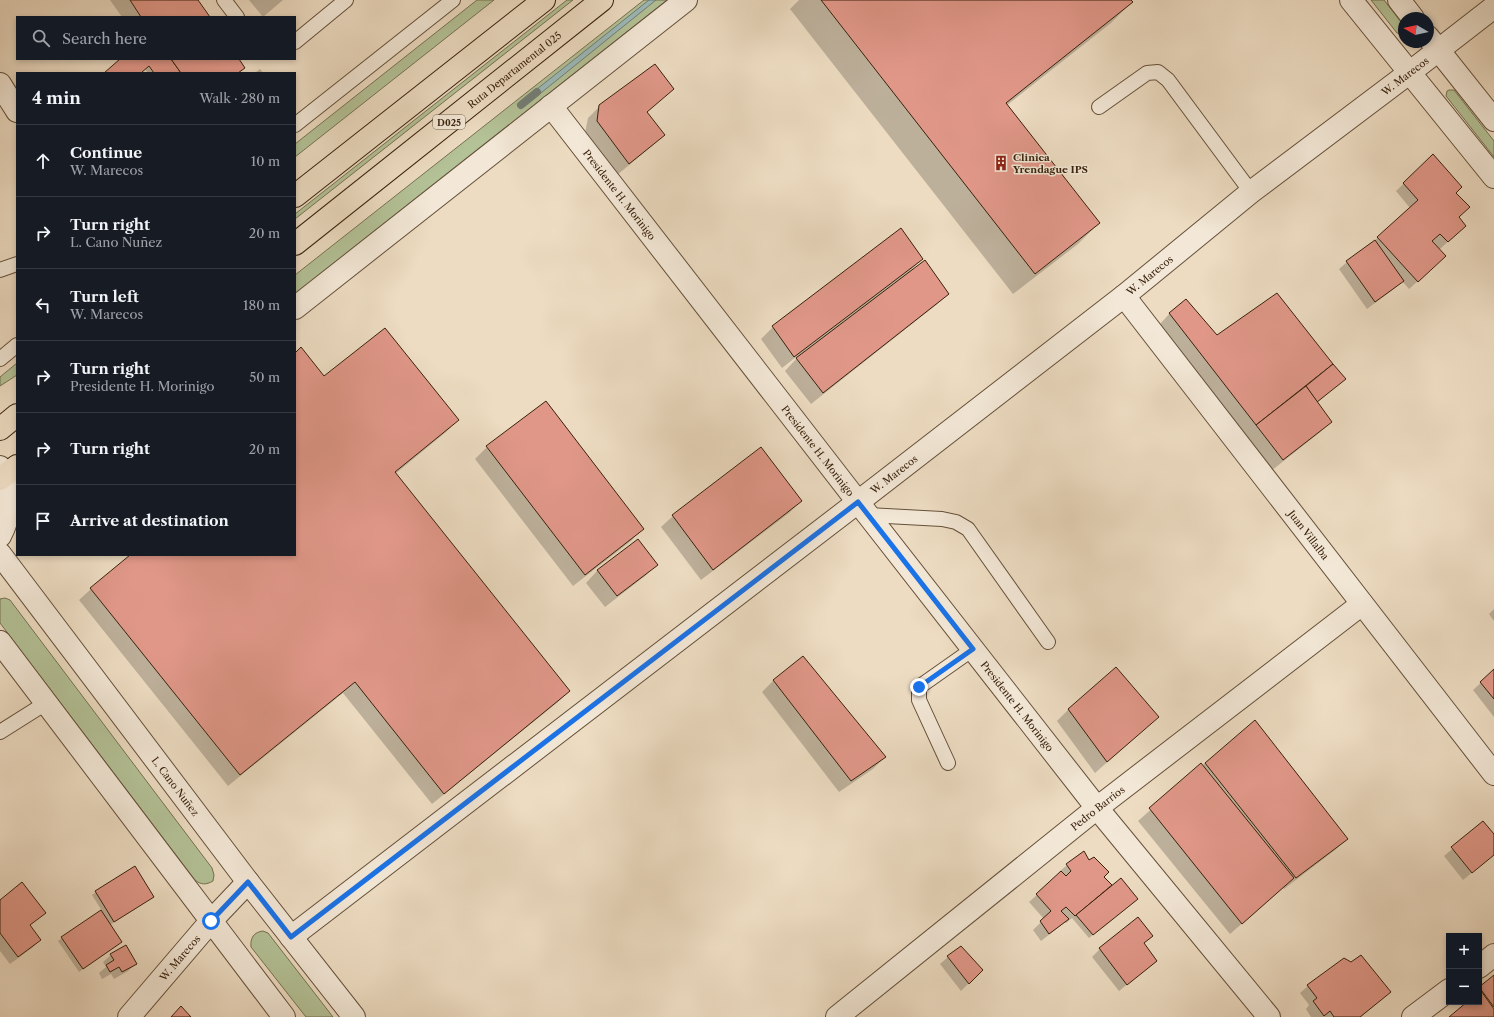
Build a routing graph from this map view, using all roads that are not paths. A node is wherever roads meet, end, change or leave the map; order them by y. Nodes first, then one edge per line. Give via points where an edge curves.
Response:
1 (224, 0) edge
2 (346, 0) edge
3 (453, 0) edge
4 (544, 0) edge
5 (602, 0) edge
6 (686, 0) edge
7 (1351, 0) edge
8 (1399, 0) edge
9 (1494, 7) edge
10 (1408, 12) edge
11 (236, 16) edge
12 (296, 41) edge
13 (1434, 43) edge
14 (1434, 45) edge
15 (1430, 48) edge
16 (1409, 73) junction
17 (0, 84) edge
18 (551, 106) junction
19 (1099, 107) dead end
20 (16, 109) edge
21 (1494, 120) edge
22 (296, 124) edge
23 (1494, 177) edge
24 (1251, 192) junction
25 (296, 195) edge
26 (296, 243) edge
27 (16, 264) edge
28 (0, 270) edge
29 (1124, 296) junction
30 (296, 307) edge
31 (16, 346) edge
32 (0, 359) edge
33 (16, 417) edge
34 (0, 429) edge
35 (5, 472) edge
36 (863, 509) junction
37 (16, 527) edge
38 (0, 536) edge
39 (0, 540) edge
40 (0, 554) edge
41 (1362, 604) junction
42 (0, 642) edge
43 (1048, 642) dead end
44 (973, 649) junction
45 (46, 703) junction
46 (0, 732) edge
47 (948, 763) dead end
48 (1494, 774) edge
49 (1097, 808) junction
50 (248, 882) junction
51 (211, 921) junction
52 (291, 937) junction
53 (1494, 955) edge
54 (1482, 965) edge
55 (1446, 992) edge
56 (129, 1017) edge
57 (284, 1017) edge
58 (354, 1017) edge
59 (837, 1017) edge
60 (1269, 1017) edge
61 (1413, 1017) edge

1 - 11 lane
2 - 12 lane
3 - 22 lane
4 - 25 highway
5 - 26 highway, Ruta Departamental 025 / D025
6 - 18 street
7 - 16 street
8 - 10 street
9 - 13 street, W. Marecos
14 - 21 street
15 - 16 street, W. Marecos
16 - 23 street
16 - 24 street, W. Marecos
17 - 20 street
18 - 30 street
18 - 36 street, Presidente H. Morinigo
19 - 24 lane via 1147,73 1158,72 1168,80
24 - 29 street, W. Marecos
27 - 28 lane
29 - 36 street, W. Marecos
29 - 41 street, Juan Villalba
31 - 32 lane
33 - 34 highway
35 - 38 street via 9,502 6,525
36 - 43 lane via 942,519 956,522 968,529
36 - 44 street, Presidente H. Morinigo
36 - 52 street, W. Marecos
37 - 39 street
40 - 50 street, L. Cano Nuñez
41 - 48 street, Juan Villalba
41 - 49 street, Pedro Barrios
42 - 45 street
44 - 47 lane via 919,687 919,700
44 - 49 street, Presidente H. Morinigo
45 - 46 lane
45 - 51 street
49 - 59 street, Pedro Barrios
49 - 60 street, Presidente H. Morinigo
50 - 51 street, W. Marecos
50 - 52 street, L. Cano Nuñez
51 - 56 street, W. Marecos
51 - 57 street
52 - 58 street, L. Cano Nuñez
53 - 54 street
55 - 61 street

